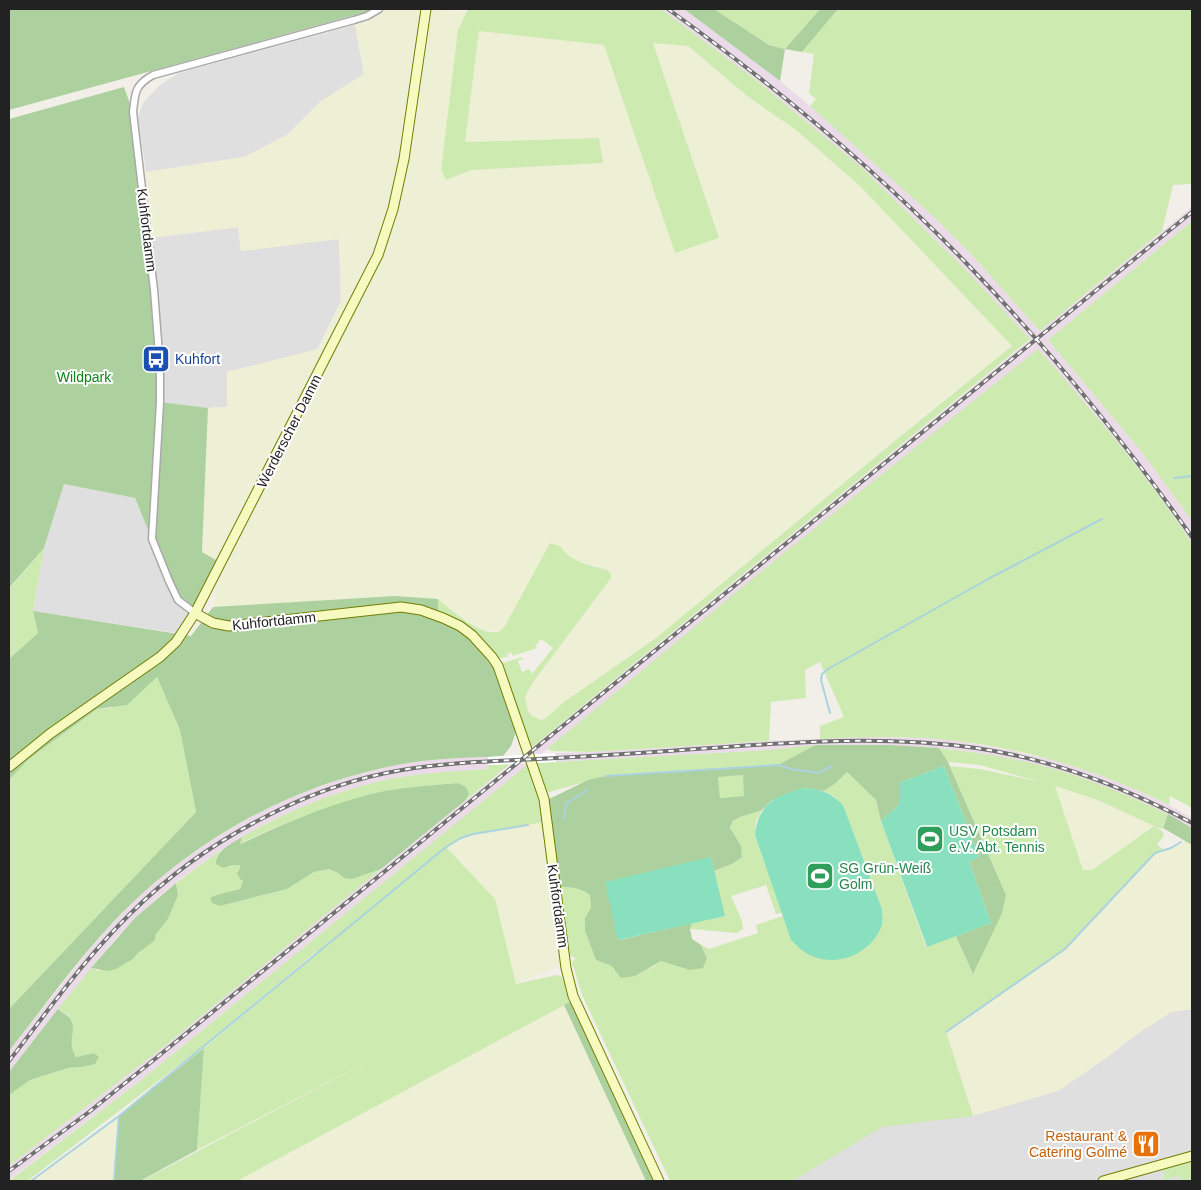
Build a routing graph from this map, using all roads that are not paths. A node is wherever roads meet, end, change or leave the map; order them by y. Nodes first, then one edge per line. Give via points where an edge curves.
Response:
1 (379, 9) edge
2 (425, 9) edge
3 (195, 613) junction
4 (9, 767) edge
5 (1192, 1156) edge
6 (660, 1181) edge
7 (1103, 1181) edge

1 - 3 street, Kuhfortdamm via 354,20 153,74 136,88 133,112 160,367 152,539 178,600
2 - 3 street, Werderscher Damm via 404,159 394,209 378,255
3 - 4 street, Werderscher Damm via 176,642 160,657 58,728
3 - 6 street, Kuhfortdamm via 213,624 228,626 401,607 421,610 460,626 492,657 505,683 545,804 566,968 573,996
5 - 7 street

